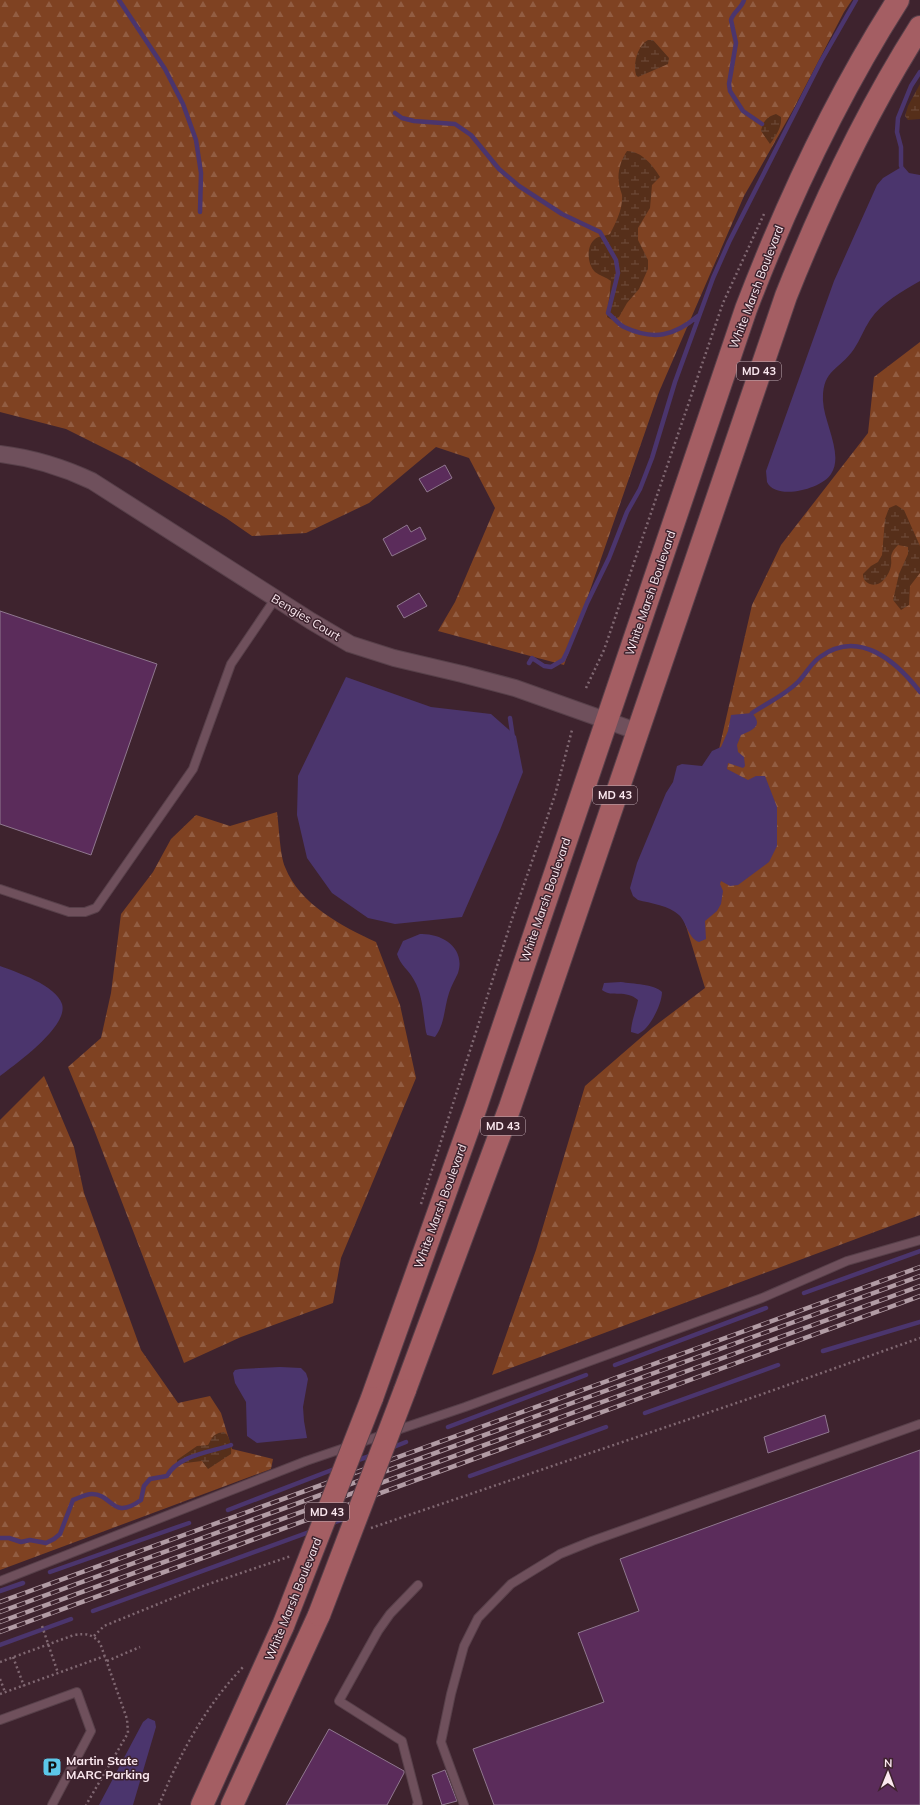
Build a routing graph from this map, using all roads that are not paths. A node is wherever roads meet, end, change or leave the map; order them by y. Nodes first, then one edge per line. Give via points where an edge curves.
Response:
1 (898, 0) edge
2 (920, 27) edge
3 (0, 454) edge
4 (275, 599) junction
5 (606, 721) junction
6 (636, 731) junction
7 (0, 889) edge
8 (920, 1240) edge
9 (920, 1424) edge
10 (0, 1581) edge
11 (418, 1585) dead end
12 (0, 1720) edge
13 (52, 1805) edge
14 (202, 1805) edge
15 (232, 1805) edge
16 (417, 1805) edge
17 (464, 1805) edge

1 - 5 main road, White Marsh Boulevard / MD 43 via 832,114 759,275
2 - 6 main road, MD 43 via 876,100 805,248 768,346
3 - 4 street, Bengies Court via 43,462 92,481
4 - 5 street, Bengies Court via 331,634 370,651 508,686
4 - 7 lane via 231,664 193,769 96,908 85,912 69,912
5 - 6 street, Bengies Court
5 - 14 main road, White Marsh Boulevard / MD 43, bridge via 476,1107 372,1398 283,1626
6 - 15 main road, MD 43, bridge via 510,1107 405,1390 319,1615
8 - 10 lane via 847,1262 754,1300 465,1407 306,1461
9 - 17 lane via 592,1541 560,1554 511,1584 478,1618 464,1646 441,1742
11 - 16 lane via 382,1626 339,1702 402,1741
12 - 13 lane via 77,1692 91,1732

